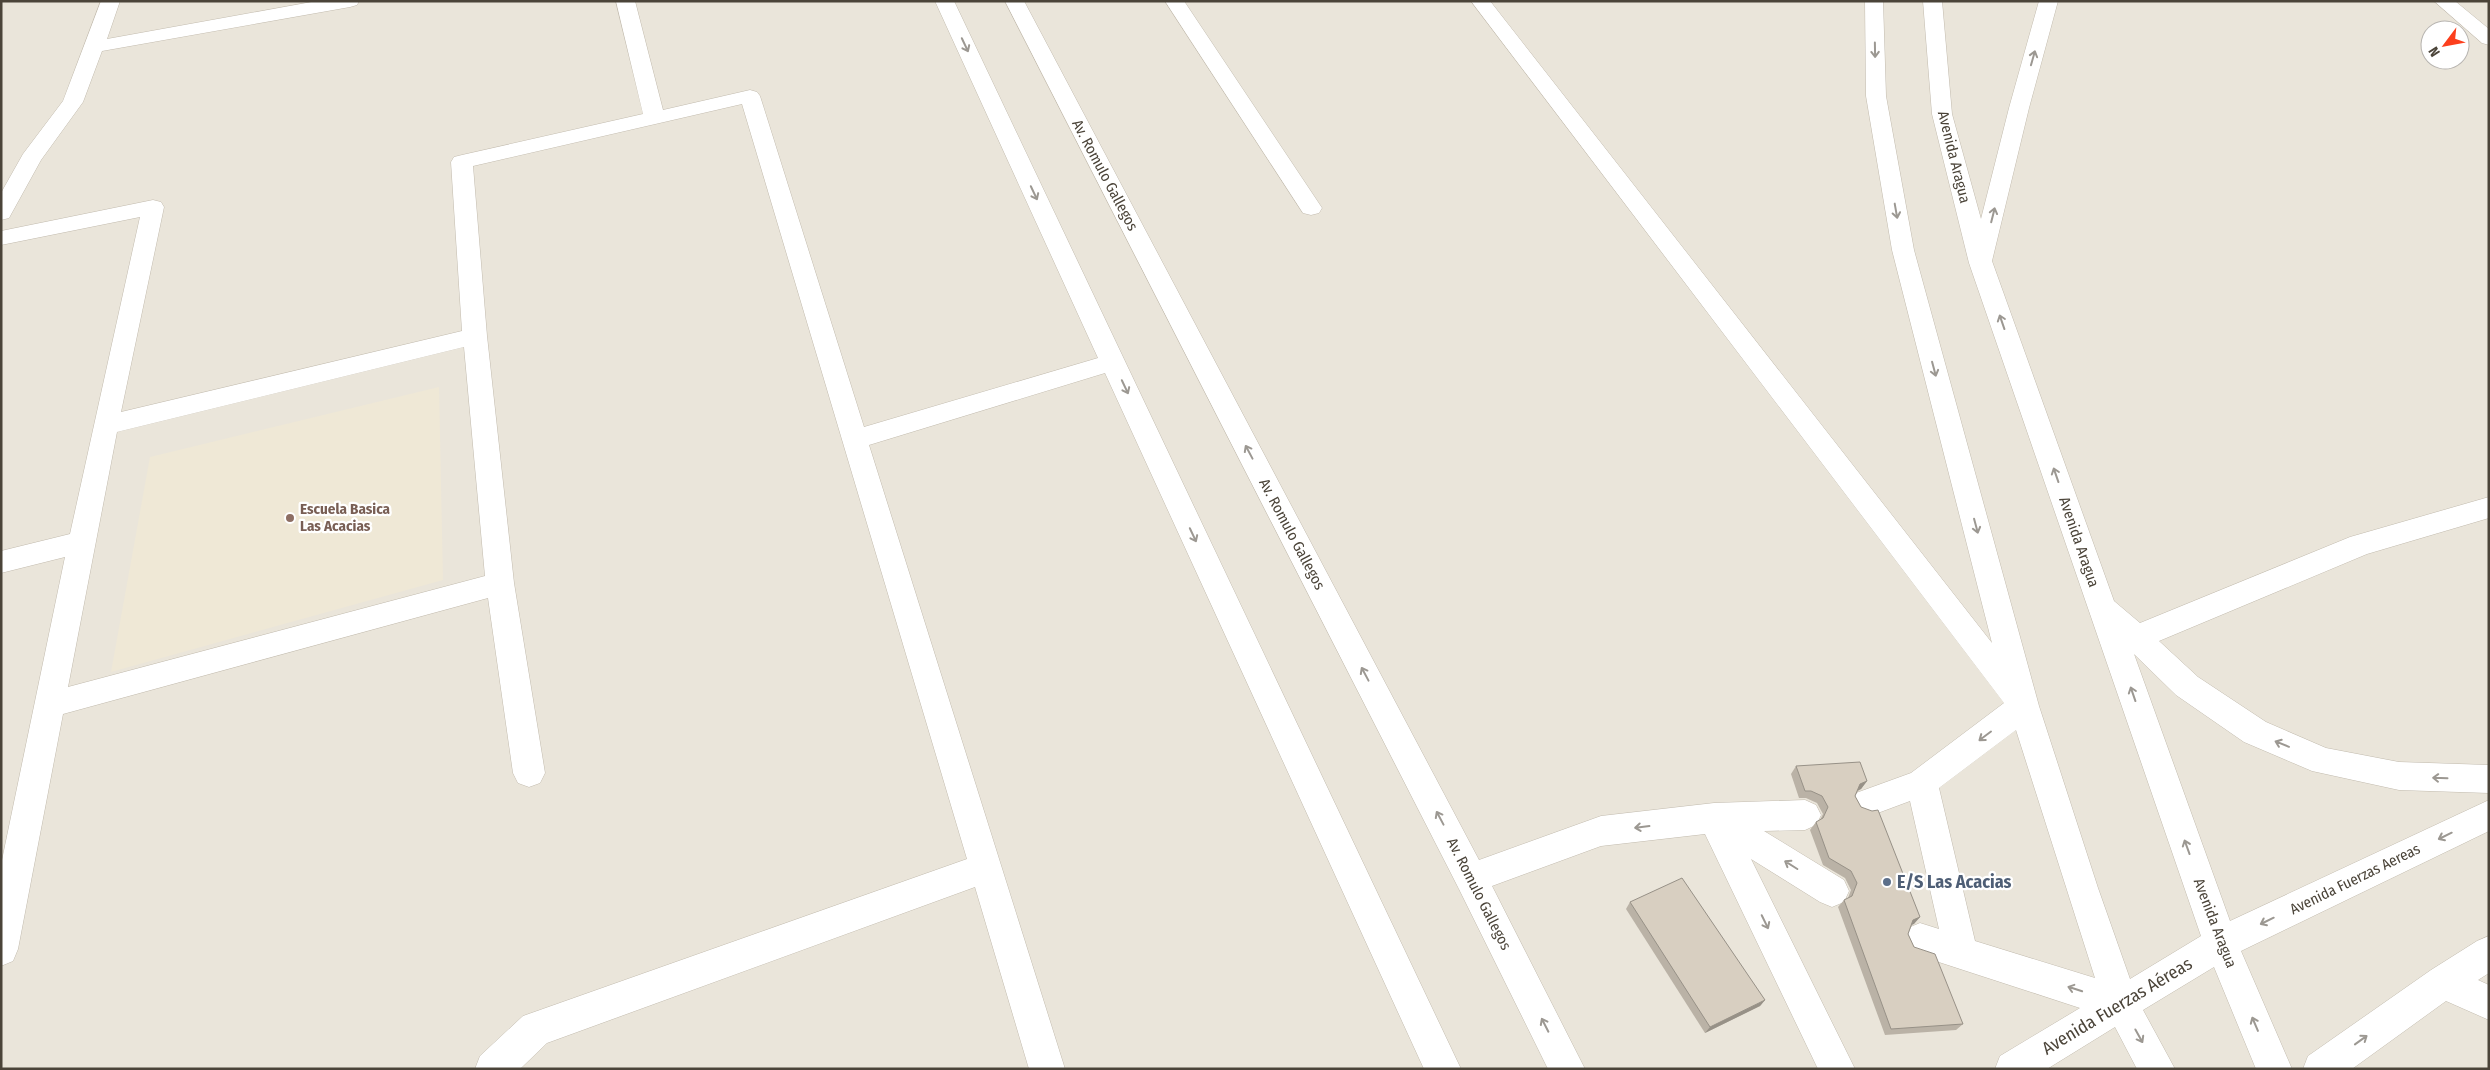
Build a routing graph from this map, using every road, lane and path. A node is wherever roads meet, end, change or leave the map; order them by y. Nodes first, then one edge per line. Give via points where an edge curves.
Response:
1 (111, 1) edge
2 (350, 1) edge
3 (625, 1) edge
4 (944, 1) edge
5 (1014, 1) edge
6 (1174, 1) edge
7 (1480, 1) edge
8 (1874, 1) edge
9 (1932, 1) edge
10 (2049, 1) edge
11 (2443, 1) edge
12 (2489, 39) edge
13 (94, 47) junction
14 (654, 116) junction
15 (1311, 208) dead end
16 (1, 212) edge
17 (1, 238) edge
18 (1981, 263) junction
19 (475, 336) junction
20 (1113, 362) junction
21 (105, 425) junction
22 (856, 439) junction
23 (2489, 507) edge
24 (82, 542) junction
25 (1, 562) edge
26 (500, 583) junction
27 (2101, 604) junction
28 (2135, 638) junction
29 (49, 705) junction
30 (2024, 706) junction
31 (529, 773) dead end
32 (2489, 779) edge
33 (1922, 783) junction
34 (1867, 803) dead end
35 (1805, 815) dead end
36 (2489, 815) edge
37 (1714, 818) junction
38 (986, 868) junction
39 (1471, 878) junction
40 (1832, 891) dead end
41 (1920, 940) dead end
42 (2221, 943) junction
43 (1, 950) edge
44 (1961, 953) junction
45 (2489, 953) edge
46 (2443, 982) junction
47 (2489, 1003) edge
48 (2121, 1004) junction
49 (493, 1069) edge
50 (1047, 1069) edge
51 (1443, 1069) edge
52 (1566, 1069) edge
53 (1837, 1069) edge
54 (2013, 1069) edge
55 (2157, 1069) edge
56 (2274, 1069) edge
57 (2321, 1069) edge

1 - 13 street
2 - 13 street
3 - 14 street
4 -> 20 street
39 -> 5 street, Av. Romulo Gallegos
6 - 15 street
7 - 30 street
8 -> 30 street via 1876,96 1904,250
9 - 18 street, Avenida Aragua via 1942,114
18 -> 10 street
11 - 12 street
13 - 16 street via 73,102 31,159
14 - 19 street via 462,162
14 - 22 street via 750,96
17 - 21 street via 153,207
27 -> 18 street, Avenida Aragua
19 - 21 street
19 - 26 street
20 - 22 street
20 -> 51 street
21 - 24 street
22 - 38 street
23 - 28 street via 2360,545
24 - 25 street
24 - 29 street
26 - 29 street
26 - 31 street
27 - 28 street
42 -> 27 street, Avenida Aragua
32 -> 28 street via 2399,776 2323,761 2254,732 2187,686
29 - 43 street
30 -> 33 street
30 - 48 street
33 - 34 street
33 - 44 street
35 - 37 street
36 -> 42 street, Avenida Fuerzas Aereas
37 -> 39 street via 1601,831
40 -> 37 street
37 -> 53 street
38 - 49 street via 536,1029
38 - 50 street
52 -> 39 street, Av. Romulo Gallegos
41 - 44 street
42 - 48 street, Avenida Fuerzas Aéreas
56 -> 42 street, Avenida Aragua
48 -> 44 street
45 - 46 street
46 - 47 street
57 -> 46 street
48 - 54 street, Avenida Fuerzas Aéreas
48 -> 55 street

